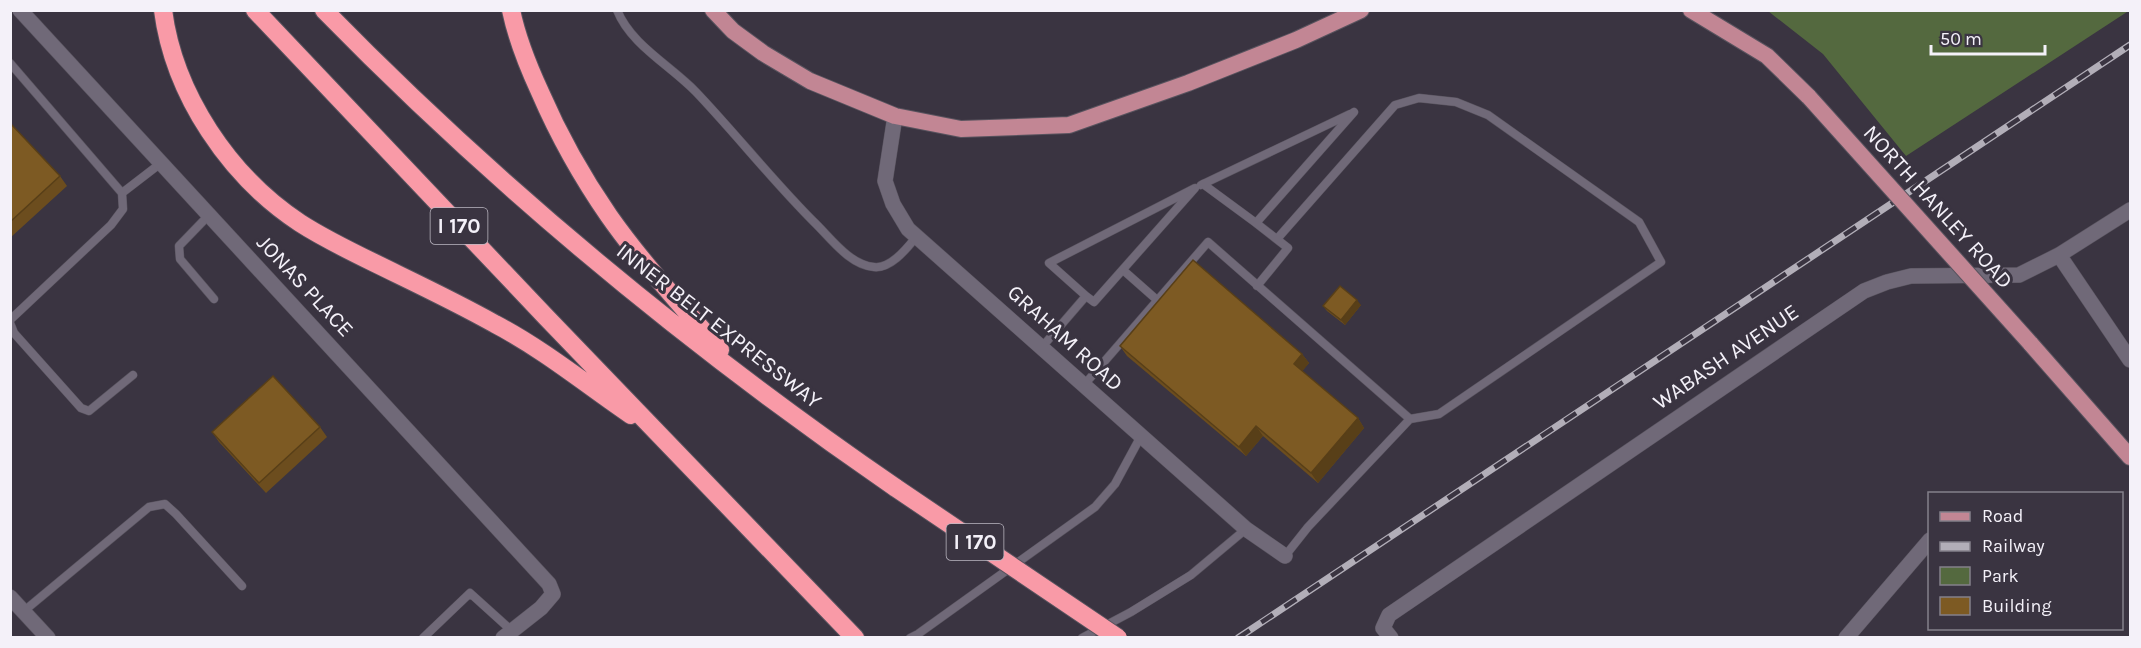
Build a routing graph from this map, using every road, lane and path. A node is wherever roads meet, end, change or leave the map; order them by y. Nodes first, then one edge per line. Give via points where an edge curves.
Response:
1 (21, 10) edge
2 (164, 10) edge
3 (255, 10) edge
4 (324, 10) edge
5 (511, 10) edge
6 (617, 10) edge
7 (713, 10) edge
8 (1361, 10) edge
9 (1691, 10) edge
10 (10, 63) edge
11 (895, 116) junction
12 (161, 163) junction
13 (1199, 186) junction
14 (122, 193) junction
15 (2130, 210) edge
16 (209, 215) junction
17 (1256, 223) junction
18 (917, 236) junction
19 (1277, 239) junction
20 (2059, 255) junction
21 (1123, 270) junction
22 (1257, 286) junction
23 (1086, 296) junction
24 (214, 299) dead end
25 (1157, 300) junction
26 (10, 322) edge
27 (1041, 347) junction
28 (2130, 360) edge
29 (133, 375) dead end
30 (744, 379) junction
31 (1084, 385) junction
32 (1410, 419) junction
33 (1141, 436) junction
34 (665, 439) junction
35 (2130, 457) edge
36 (1246, 529) junction
37 (1928, 541) edge
38 (1285, 556) joint
39 (242, 586) dead end
40 (10, 597) edge
41 (24, 611) junction
42 (1387, 633) edge
43 (508, 634) edge
44 (48, 638) edge
45 (423, 638) edge
46 (855, 638) edge
47 (910, 638) edge
48 (1082, 638) edge
49 (1118, 638) edge
50 (1846, 638) edge

1 - 12 street, JONAS PLACE
2 - 34 highway via 179,69 203,119 234,163 274,203 347,250 498,326
3 - 34 highway, I 170
4 - 30 highway, INNER BELT EXPRESSWAY / I 170 via 533,207
5 - 30 highway via 529,68 578,169 640,256
6 - 18 lane via 623,26 693,89 851,258 876,268 893,261
7 - 11 main road via 763,53 810,81
8 - 11 main road via 1188,83 1069,126 961,129
9 - 35 main road, NORTH HANLEY ROAD, bridge via 1767,56 1809,97
10 - 14 lane
11 - 18 street, GRAHAM ROAD via 885,180 893,204
12 - 14 lane
12 - 16 street, JONAS PLACE
13 - 17 lane
13 - 17 lane via 1354,112
13 - 21 lane
13 - 23 lane via 1049,263
14 - 26 lane via 123,209 111,225
15 - 20 street, WABASH AVENUE
16 - 24 lane via 179,246 180,259
16 - 43 street, JONAS PLACE via 549,584 553,594
17 - 19 lane
18 - 27 street, GRAHAM ROAD
19 - 22 lane via 1288,248
19 - 32 lane via 1395,105 1419,98 1456,102 1488,115 1639,222 1662,262 1439,414
20 - 28 street
20 - 42 street, WABASH AVENUE via 2019,275 1911,276 1864,291 1389,615
21 - 23 lane via 1094,302
21 - 25 lane
22 - 25 lane via 1208,242
22 - 32 lane
23 - 27 lane
25 - 31 lane
26 - 29 lane via 14,333 81,408 89,411
27 - 31 street, GRAHAM ROAD
30 - 49 highway, INNER BELT EXPRESSWAY / I 170, bridge via 868,469
31 - 33 street, GRAHAM ROAD
32 - 38 lane via 1308,526
33 - 36 street, GRAHAM ROAD
33 - 47 lane via 1115,484 1095,507
34 - 46 highway, I 170
36 - 38 street, GRAHAM ROAD
36 - 48 lane via 1191,575
37 - 50 street
39 - 41 lane via 165,504 149,507
40 - 41 street
41 - 44 street
43 - 45 lane via 470,593

